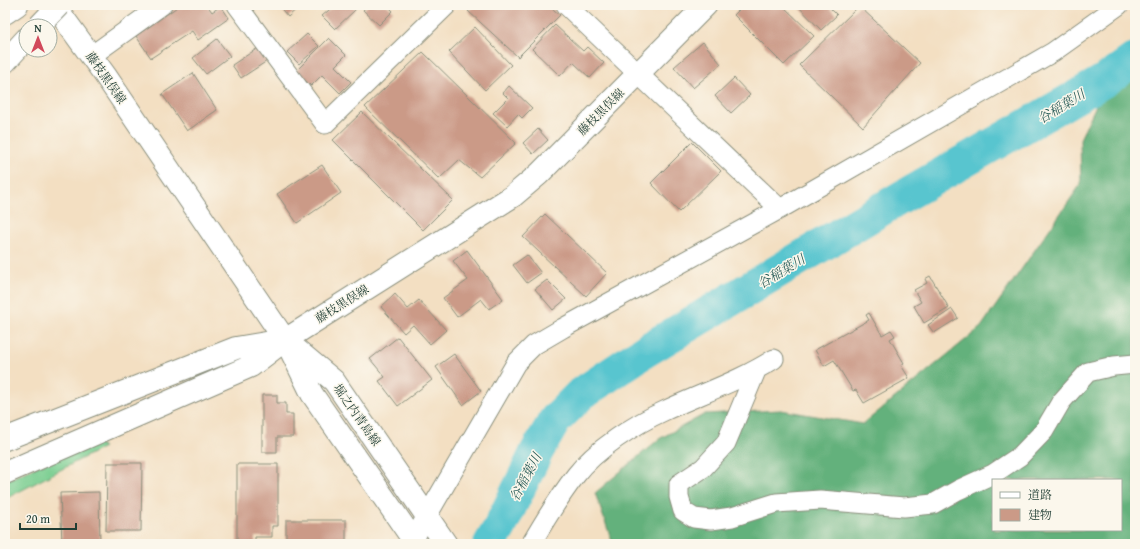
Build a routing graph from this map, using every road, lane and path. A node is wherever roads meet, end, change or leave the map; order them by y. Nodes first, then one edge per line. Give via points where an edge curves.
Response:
1 (17, 5) edge
2 (54, 5) edge
3 (59, 5) edge
4 (162, 5) edge
5 (237, 5) edge
6 (447, 5) edge
7 (566, 5) edge
8 (706, 5) edge
9 (1119, 5) edge
10 (5, 14) edge
11 (47, 18) edge
12 (18, 48) edge
13 (91, 56) junction
14 (5, 62) edge
15 (639, 74) junction
16 (780, 209) junction
17 (285, 340) junction
18 (774, 359) dead end
19 (1135, 364) edge
20 (756, 370) junction
21 (5, 439) edge
22 (5, 473) edge
23 (427, 516) junction
24 (414, 542) edge
25 (446, 544) edge
26 (531, 544) edge

1 - 10 main road
2 - 13 main road, 藤枝黒俣線
3 - 11 main road, bridge
4 - 13 street
5 - 6 street via 324,124
7 - 15 street
8 - 15 main road, 藤枝黒俣線
9 - 16 street via 1053,52
12 - 14 main road
13 - 17 main road, 藤枝黒俣線
15 - 16 street
15 - 17 main road, 藤枝黒俣線 via 539,174 513,196
16 - 23 street via 534,345 516,363
17 - 21 main road via 236,348
17 - 22 main road via 252,366
17 - 23 main road, 堀之内青島線 via 334,381
17 - 24 main road, 堀之内青島線 via 312,394
18 - 20 street
19 - 20 street via 1088,372 1061,402 1044,431 1020,456 993,474 933,504 904,507 820,500 776,503 732,517 712,520 694,518 683,511 679,484 704,468 726,443
20 - 26 street via 662,411 598,452 576,474
23 - 24 street
23 - 25 main road, 堀之内青島線

